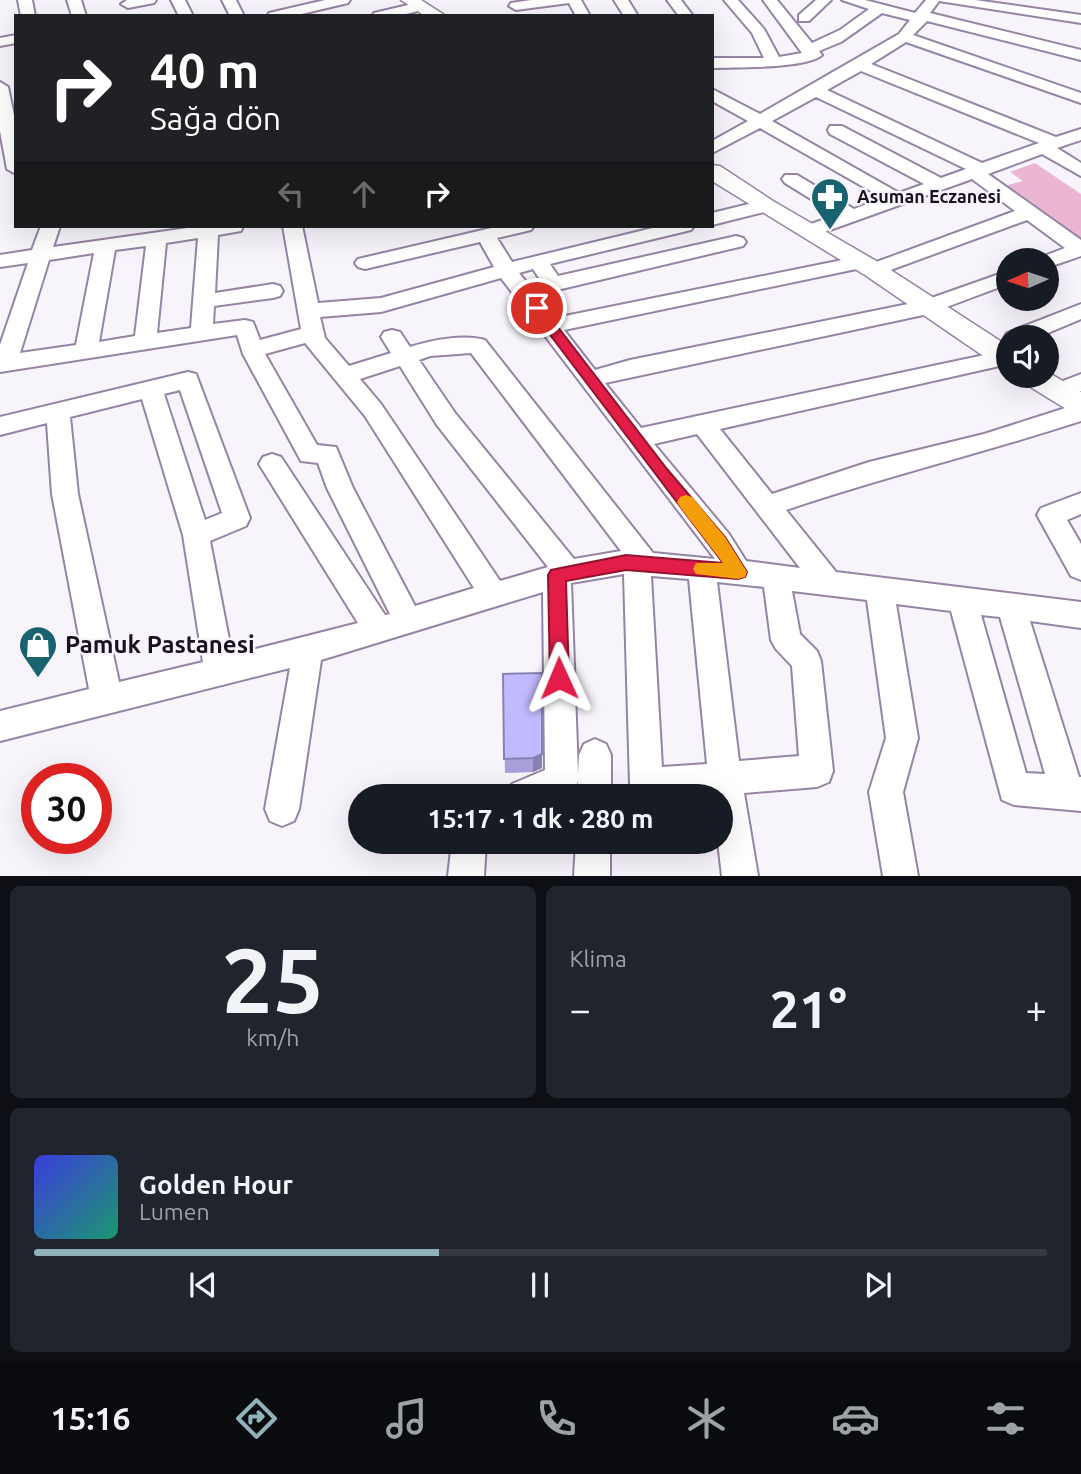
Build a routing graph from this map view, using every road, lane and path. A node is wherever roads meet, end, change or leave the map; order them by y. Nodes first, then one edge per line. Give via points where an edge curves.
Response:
1 (149, 0) edge
2 (343, 0) edge
3 (564, 0) edge
4 (731, 0) edge
5 (770, 0) edge
6 (824, 0) edge
7 (849, 0) edge
8 (933, 0) edge
9 (945, 0) edge
10 (414, 2) edge
11 (516, 6) dead end
12 (129, 7) edge
13 (880, 8) junction
14 (283, 14) edge
15 (384, 14) edge
16 (435, 14) edge
17 (922, 17) junction
18 (804, 18) dead end
19 (1081, 19) edge
20 (904, 37) junction
21 (806, 49) junction
22 (1081, 55) edge
23 (714, 60) edge
24 (774, 62) junction
25 (860, 65) junction
26 (0, 87) edge
27 (816, 91) junction
28 (714, 94) edge
29 (1081, 98) edge
30 (863, 113) junction
31 (759, 122) junction
32 (1081, 134) edge
33 (1049, 145) junction
34 (714, 147) edge
35 (14, 159) edge
36 (978, 171) junction
37 (1081, 171) edge
38 (715, 176) edge
39 (792, 179) dead end
40 (939, 184) junction
41 (897, 199) junction
42 (765, 206) junction
43 (1030, 212) junction
44 (851, 215) junction
45 (714, 219) edge
46 (49, 228) edge
47 (234, 228) dead end
48 (292, 228) edge
49 (516, 228) edge
50 (676, 228) edge
51 (208, 231) junction
52 (809, 231) junction
53 (485, 236) junction
54 (157, 238) junction
55 (736, 243) dead end
56 (106, 245) junction
57 (42, 253) junction
58 (1059, 257) edge
59 (0, 261) edge
60 (538, 261) junction
61 (365, 263) dead end
62 (868, 266) junction
63 (507, 271) junction
64 (996, 281) edge
65 (273, 291) dead end
66 (204, 301) junction
67 (928, 307) junction
68 (1081, 311) edge
69 (311, 322) junction
70 (1052, 325) edge
71 (551, 326) junction
72 (202, 333) junction
73 (145, 342) junction
74 (996, 343) edge
75 (398, 347) junction
76 (86, 350) junction
77 (252, 350) junction
78 (996, 350) edge
79 (3, 364) edge
80 (345, 376) junction
81 (590, 379) junction
82 (150, 389) junction
83 (58, 412) junction
84 (1081, 412) edge
85 (703, 425) junction
86 (0, 426) edge
87 (635, 439) junction
88 (272, 464) dead end
89 (1081, 502) edge
90 (767, 506) junction
91 (197, 535) junction
92 (641, 564) junction
93 (1081, 568) edge
94 (702, 569) junction
95 (738, 572) junction
96 (563, 574) junction
97 (776, 576) junction
98 (828, 583) junction
99 (880, 590) junction
100 (494, 595) junction
101 (962, 601) junction
102 (1012, 608) junction
103 (1081, 615) edge
104 (408, 621) junction
105 (378, 630) junction
106 (308, 650) junction
107 (220, 671) junction
108 (107, 700) junction
109 (0, 726) edge
110 (595, 755) dead end
111 (725, 779) junction
112 (552, 784) edge
113 (594, 784) edge
114 (1074, 793) edge
115 (282, 809) dead end
116 (468, 854) edge
117 (593, 854) edge
118 (466, 876) edge
119 (592, 876) edge
120 (740, 876) edge
121 (901, 876) edge

1 - 12 street
2 - 14 street
3 - 11 street
4 - 24 street via 759,32
5 - 21 street
6 - 18 street
7 - 13 street
8 - 17 street
9 - 19 street
10 - 15 street
10 - 16 main road
13 - 17 street
13 - 21 street via 846,32
17 - 20 street
17 - 22 street
20 - 25 street
20 - 29 street
21 - 24 street via 814,55
23 - 24 street
25 - 27 street
25 - 33 street
26 - 35 street
27 - 30 street
27 - 31 street
28 - 31 street
30 - 36 street
30 - 40 street via 836,130
31 - 34 street
31 - 41 street
32 - 33 street
33 - 36 street
33 - 37 street
36 - 40 street
36 - 43 street
38 - 42 main road
39 - 44 street
40 - 41 street
41 - 44 street
42 - 45 street
42 - 52 main road
43 - 58 street via 1080,249
43 - 62 street
44 - 52 street
46 - 57 street
47 - 51 street
48 - 69 street
49 - 53 street
50 - 60 street
51 - 54 street
51 - 66 street
52 - 62 main road
53 - 61 street
53 - 63 street
54 - 56 street
54 - 73 street
55 - 60 street via 553,284
56 - 57 street
56 - 76 street
57 - 59 street
57 - 79 street
60 - 63 street
62 - 67 main road
62 - 71 street
63 - 69 street
63 - 71 street
64 - 67 street
65 - 66 street
66 - 72 street
67 - 74 main road
67 - 81 street
68 - 70 street
69 - 77 street
69 - 80 street via 314,340
71 - 81 street
72 - 73 street
72 - 77 street via 245,327
73 - 76 street
75 - 80 street
75 - 92 street via 477,345
75 - 96 street via 446,419
76 - 79 street
77 - 104 street via 310,454 327,454
78 - 85 street
80 - 100 street via 373,410
81 - 87 street
82 - 83 street
82 - 91 street
82 - 91 street via 188,380 237,518
83 - 86 street
83 - 108 street via 65,494
84 - 90 street
85 - 87 street
85 - 90 street
87 - 95 street
88 - 105 street
89 - 93 street via 1050,515
90 - 98 street
91 - 107 street
92 - 94 street
92 - 96 street
92 - 111 street via 646,785
94 - 95 street
94 - 111 street
95 - 97 street
96 - 100 street
96 - 112 street via 562,780
97 - 98 street
97 - 111 street via 786,640 806,661 817,771
98 - 99 street
99 - 101 street
99 - 121 street via 902,738 886,792
100 - 104 street
101 - 102 street
101 - 114 street via 1014,788
102 - 103 street
102 - 114 street
104 - 105 street
105 - 106 street
106 - 107 street
106 - 115 street
107 - 108 street
108 - 109 street
110 - 113 street
111 - 120 street
116 - 118 street
117 - 119 street

